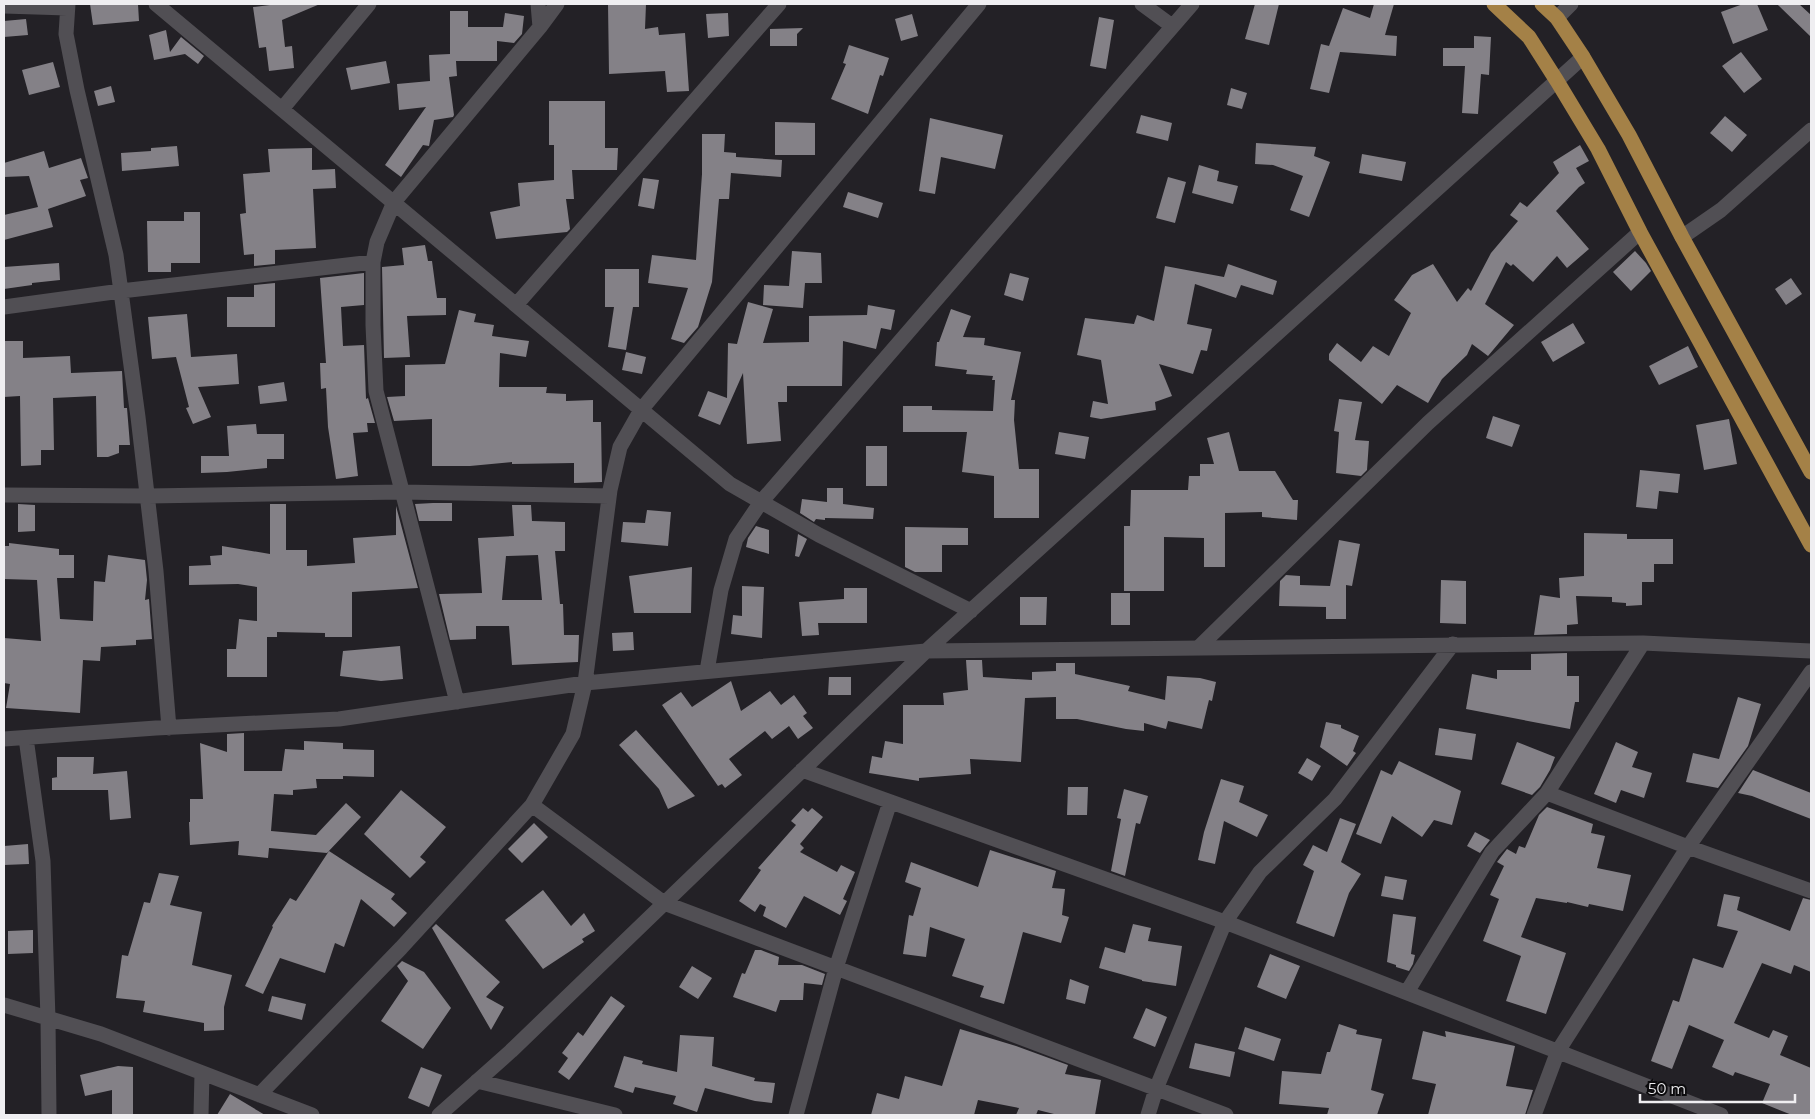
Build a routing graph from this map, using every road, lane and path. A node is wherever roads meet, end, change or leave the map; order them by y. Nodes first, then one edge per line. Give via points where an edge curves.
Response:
1 (156, 4) edge
2 (369, 4) edge
3 (538, 4) edge
4 (557, 4) edge
5 (779, 4) edge
6 (979, 4) edge
7 (1142, 4) edge
8 (1192, 4) edge
9 (1494, 4) edge
10 (1542, 4) edge
11 (1572, 4) edge
12 (4, 6) edge
13 (68, 6) edge
14 (1557, 18) junction
15 (1172, 26) junction
16 (540, 27) junction
17 (1583, 57) junction
18 (1557, 81) junction
19 (282, 109) junction
20 (1811, 130) edge
21 (394, 202) junction
22 (1640, 232) junction
23 (1682, 236) junction
24 (373, 262) junction
25 (121, 291) junction
26 (516, 305) junction
27 (4, 307) edge
28 (641, 410) junction
29 (1811, 472) edge
30 (402, 492) junction
31 (4, 495) edge
32 (148, 496) junction
33 (609, 496) junction
34 (760, 502) junction
35 (1811, 545) edge
36 (971, 611) junction
37 (1642, 643) junction
38 (1453, 644) junction
39 (1198, 648) junction
40 (926, 651) junction
41 (1811, 651) edge
42 (707, 671) junction
43 (1811, 672) edge
44 (585, 683) junction
45 (457, 702) junction
46 (169, 728) junction
47 (26, 738) junction
48 (4, 739) edge
49 (802, 770) junction
50 (1546, 793) junction
51 (890, 802) junction
52 (532, 805) junction
53 (1688, 847) junction
54 (1811, 891) edge
55 (664, 903) junction
56 (1226, 922) junction
57 (836, 968) junction
58 (1407, 992) junction
59 (4, 1005) edge
60 (48, 1018) junction
61 (1558, 1051) junction
62 (202, 1073) junction
63 (477, 1081) junction
64 (1156, 1089) junction
65 (259, 1095) junction
66 (49, 1115) edge
67 (201, 1115) edge
68 (312, 1115) edge
69 (439, 1115) edge
70 (615, 1115) edge
71 (796, 1115) edge
72 (1148, 1115) edge
73 (1226, 1115) edge
74 (1534, 1115) edge
75 (1721, 1115) edge

1 - 19 street
2 - 19 street
3 - 16 street
4 - 16 street
5 - 26 street
6 - 28 street
7 - 15 street
8 - 15 street
9 - 18 main road via 1529,37
10 - 14 main road
11 - 14 street
12 - 13 street
13 - 25 street via 66,34 116,255
14 - 17 main road
15 - 34 street
16 - 21 street
17 - 18 street
17 - 23 main road via 1629,135
18 - 22 main road via 1598,149
18 - 36 street
19 - 21 street
20 - 23 street via 1721,210
21 - 24 street via 377,242
21 - 26 street
22 - 35 main road
22 - 39 street via 1428,423
23 - 29 main road
24 - 25 street
24 - 30 street via 376,391
25 - 27 street
25 - 32 street
26 - 28 street
28 - 33 street via 620,447
28 - 34 street via 730,484
30 - 32 street
30 - 33 street
30 - 45 street
31 - 32 street
32 - 46 street
33 - 44 street
34 - 36 street
34 - 42 street via 736,539 721,590
36 - 40 street
37 - 38 street
37 - 41 street
37 - 50 street
38 - 39 street
38 - 56 street via 1335,799 1260,872
39 - 40 street
40 - 42 street
40 - 49 street
42 - 44 street
43 - 53 street
44 - 45 street
44 - 52 street via 573,734
45 - 46 street via 339,719
46 - 47 street
47 - 48 street
47 - 60 street via 43,861
49 - 51 street
49 - 55 street
50 - 53 street
50 - 58 street via 1492,852
51 - 56 street
51 - 57 street
52 - 55 street
52 - 65 street via 401,948
53 - 54 street
53 - 61 street
55 - 57 street
55 - 63 street
56 - 58 street
56 - 64 street
57 - 64 street
57 - 71 street
58 - 61 street
59 - 60 street
60 - 62 street via 101,1034
60 - 66 street
61 - 74 street
61 - 75 street
62 - 65 street
62 - 67 street
63 - 69 street
63 - 70 street
64 - 72 street
64 - 73 street
65 - 68 street

